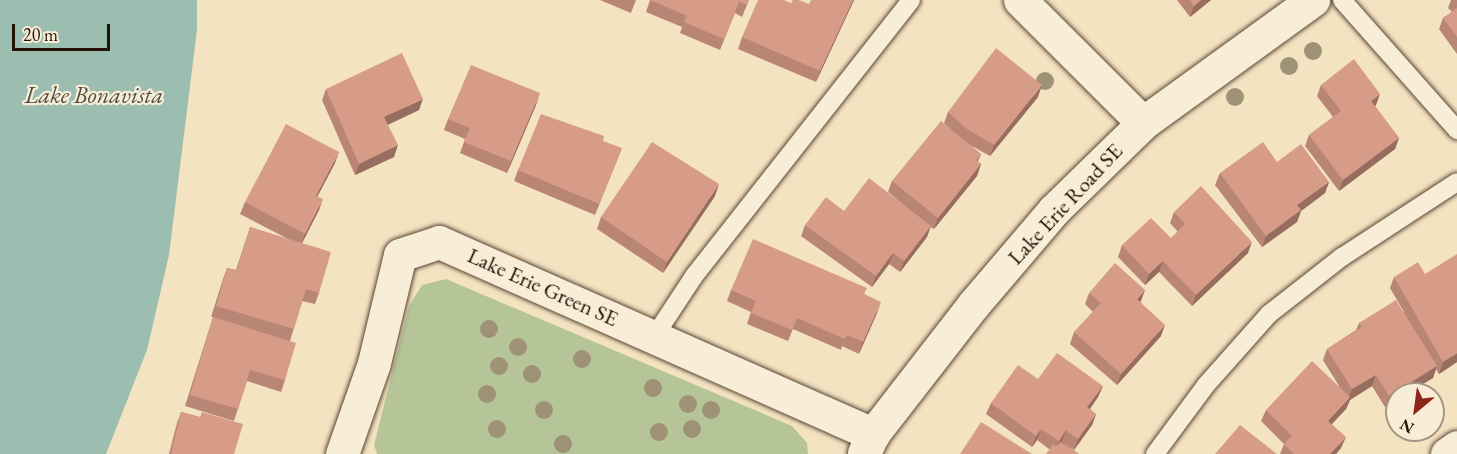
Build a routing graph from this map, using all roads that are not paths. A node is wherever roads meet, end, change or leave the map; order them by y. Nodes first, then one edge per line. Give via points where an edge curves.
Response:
1 (911, 0) edge
2 (1020, 0) edge
3 (1313, 0) edge
4 (1342, 0) edge
5 (1143, 123) junction
6 (1457, 130) edge
7 (1457, 182) edge
8 (654, 337) junction
9 (868, 444) edge
10 (1457, 447) edge
11 (342, 454) edge
12 (1155, 454) edge
13 (1447, 454) edge

1 - 8 lane via 694,276
2 - 5 street
3 - 5 street, Lake Erie Road SE
4 - 6 lane
5 - 9 street, Lake Erie Road SE via 1054,210
7 - 12 lane via 1342,257 1269,314 1206,385
8 - 9 street, Lake Erie Green SE
8 - 11 street, Lake Erie Green SE via 439,242 400,255 374,363
10 - 13 street

